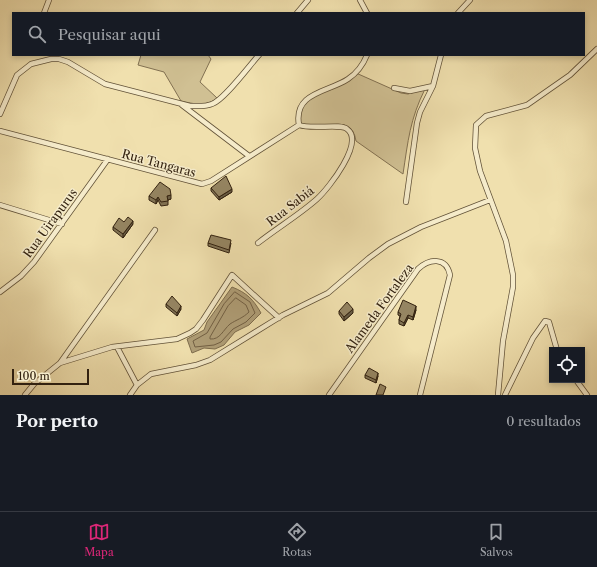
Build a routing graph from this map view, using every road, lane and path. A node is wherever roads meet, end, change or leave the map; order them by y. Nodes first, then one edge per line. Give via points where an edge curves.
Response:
1 (49, 0) edge
2 (308, 0) edge
3 (360, 0) edge
4 (470, 0) edge
5 (44, 12) edge
6 (298, 12) edge
7 (366, 12) edge
8 (459, 12) edge
9 (597, 49) edge
10 (258, 56) edge
11 (366, 56) edge
12 (440, 56) edge
13 (432, 86) junction
14 (394, 88) dead end
15 (180, 103) junction
16 (0, 114) edge
17 (299, 124) junction
18 (0, 131) edge
19 (249, 156) junction
20 (108, 159) junction
21 (490, 200) junction
22 (406, 202) dead end
23 (0, 205) edge
24 (62, 224) junction
25 (155, 230) dead end
26 (258, 243) dead end
27 (0, 292) edge
28 (278, 318) junction
29 (117, 347) junction
30 (556, 347) edge
31 (60, 363) junction
32 (578, 383) edge
33 (137, 384) junction
34 (25, 395) edge
35 (130, 395) edge
36 (328, 395) edge
37 (420, 395) edge
38 (498, 395) edge
39 (505, 395) edge
40 (587, 395) edge

1 - 5 street
2 - 6 street
3 - 7 street
4 - 8 street
9 - 21 street via 570,75 527,105 486,116 476,125 475,148
10 - 15 street via 213,104 204,106
11 - 17 street via 357,72 348,80 309,97 300,107
12 - 13 street
13 - 14 street via 410,91
13 - 22 street via 417,123
15 - 16 street via 105,84 68,62 51,59 31,64 17,75
15 - 19 street
17 - 19 street, Rua Tangaras
17 - 26 street, Rua Sabiá via 314,128 346,128 353,136 352,148 326,189
18 - 20 street, Rua Tangaras
19 - 20 street, Rua Tangaras via 211,181 202,184
20 - 24 street, Rua Uirapurus
21 - 28 street via 421,227 388,244 328,293
21 - 38 street via 506,241 513,274
23 - 24 street
24 - 27 street, Rua Uirapurus via 34,262
25 - 31 street
28 - 29 street via 232,275 196,329 177,339
28 - 33 street via 210,360 151,374
29 - 31 street
29 - 33 street
30 - 39 street via 549,322 545,321 533,338
31 - 34 street via 34,384
32 - 40 street
33 - 35 street
36 - 37 street, Alameda Fortaleza via 418,269 428,262 437,261 446,265 450,275

